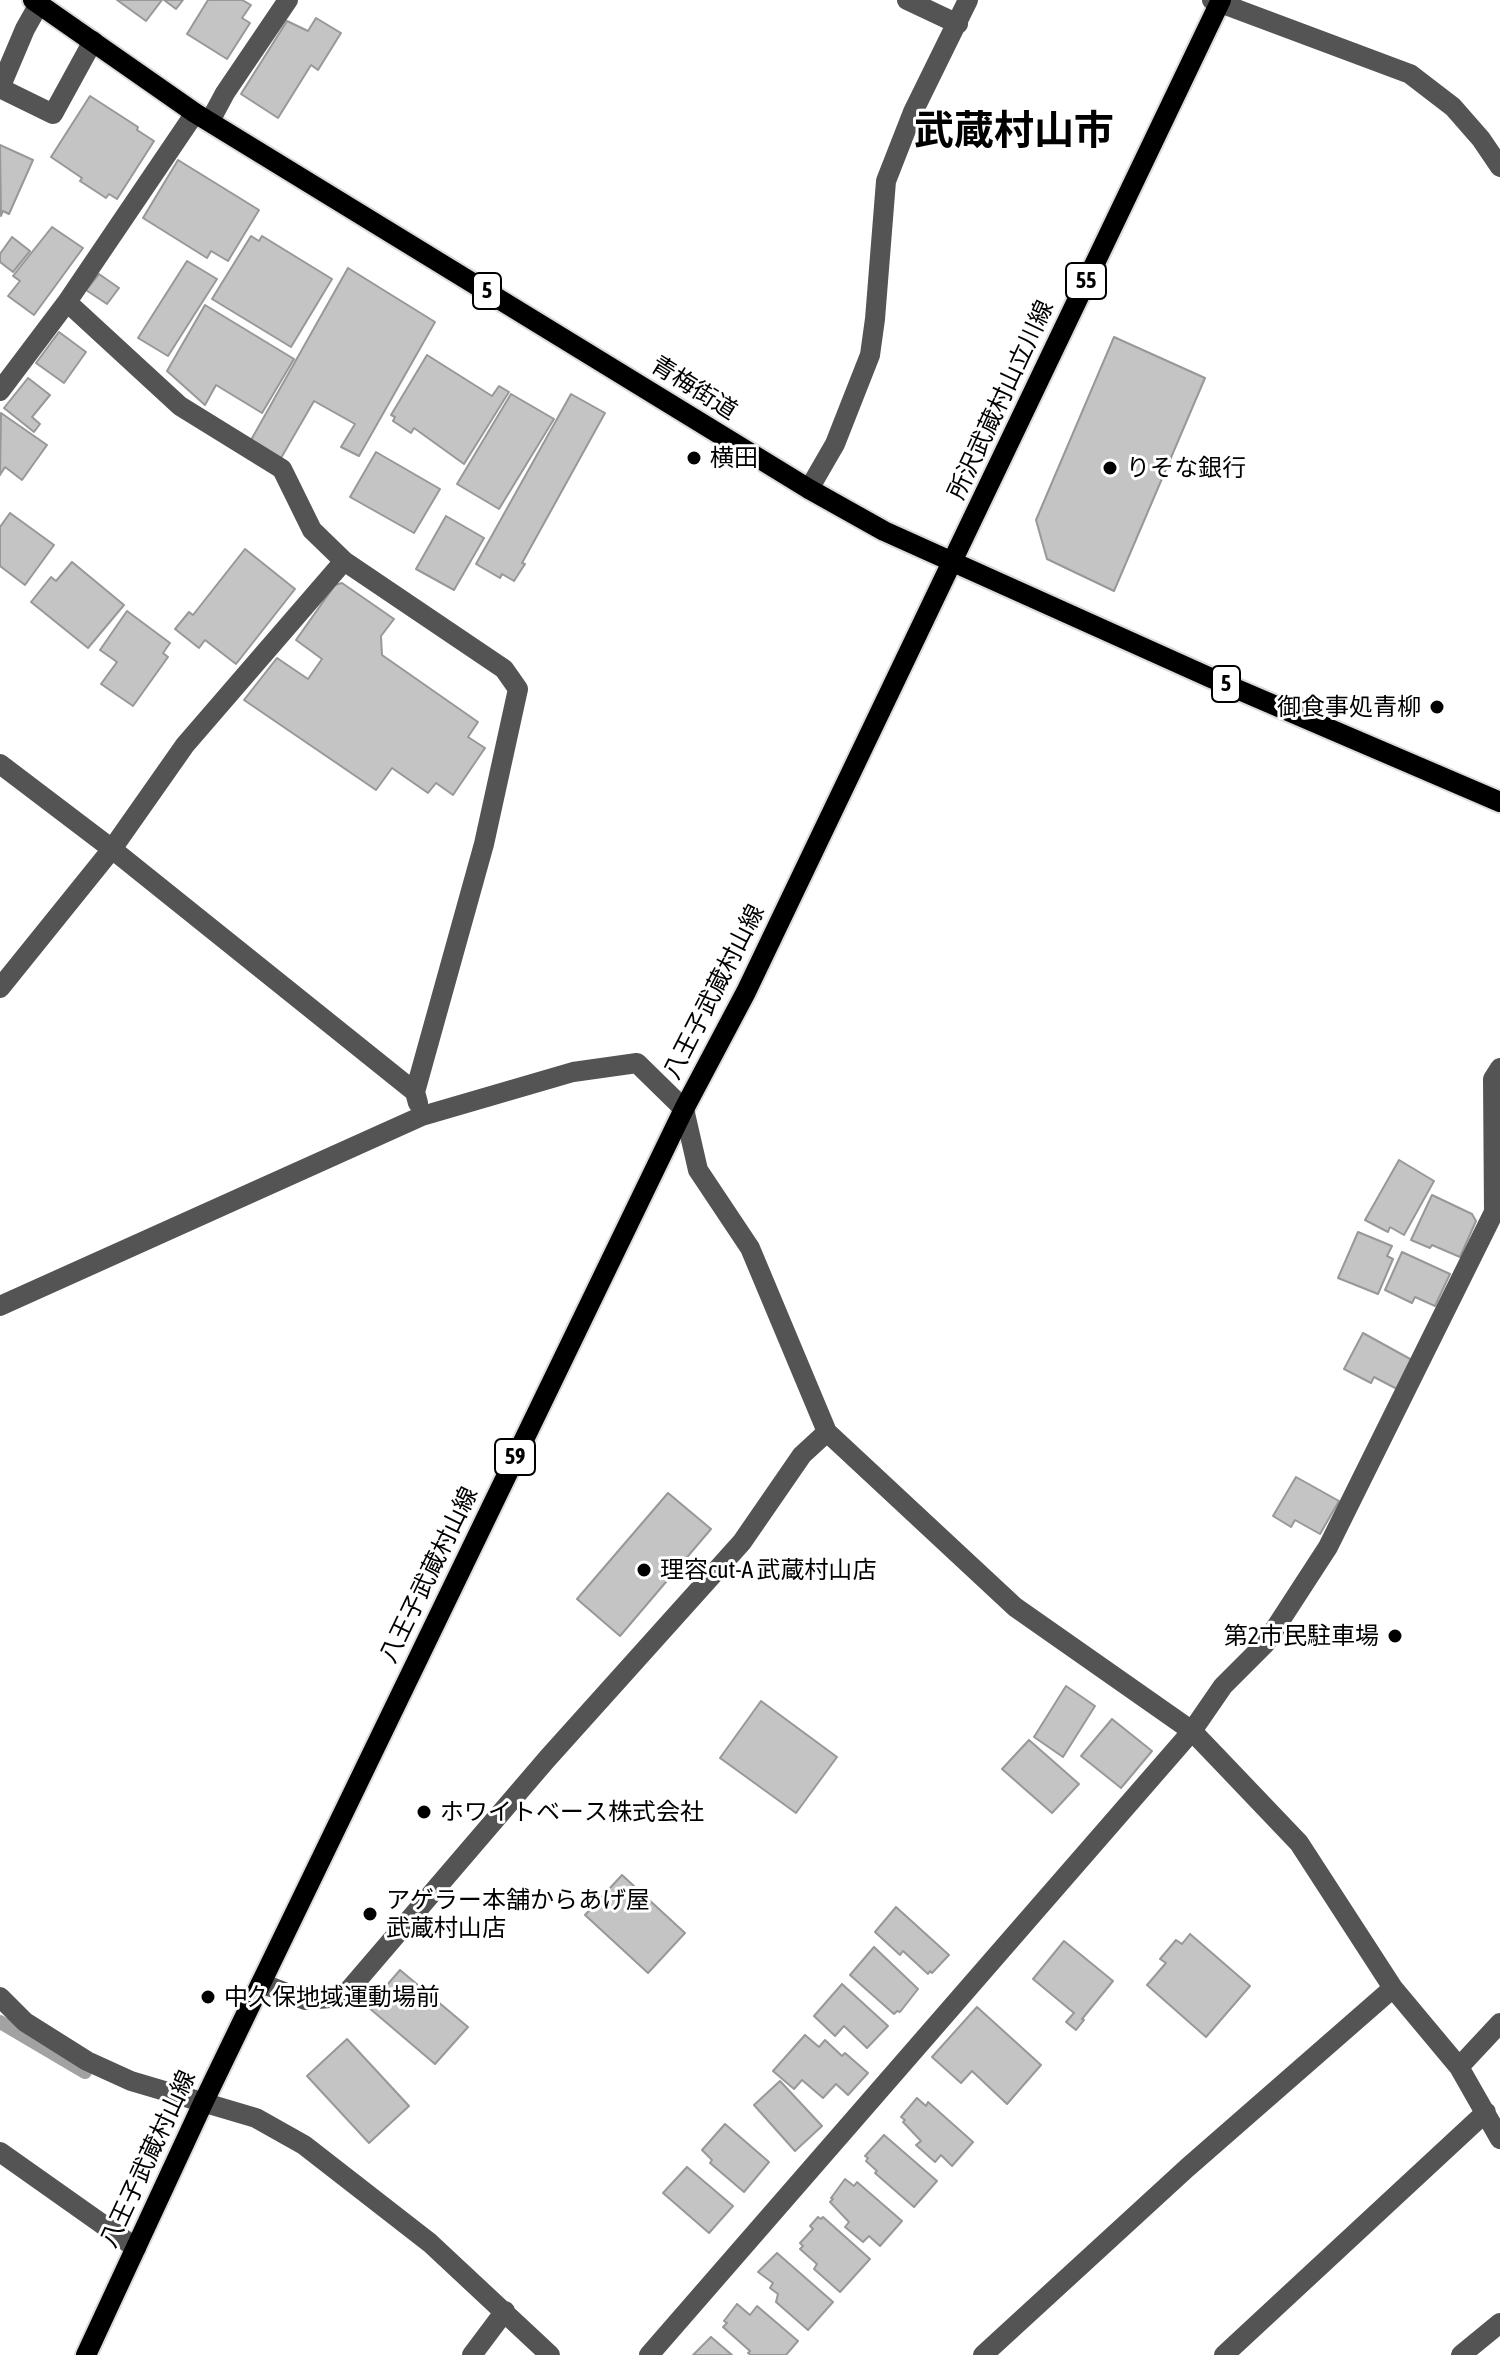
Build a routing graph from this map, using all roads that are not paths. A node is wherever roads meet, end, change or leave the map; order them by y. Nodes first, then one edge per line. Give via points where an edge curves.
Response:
1 (288, 0) edge
2 (907, 0) edge
3 (968, 0) edge
4 (1217, 1) edge
5 (36, 2) edge
6 (958, 24) junction
7 (93, 41) junction
8 (202, 117) junction
9 (1500, 167) edge
10 (67, 302) junction
11 (4, 378) edge
12 (809, 489) junction
13 (344, 561) junction
14 (953, 562) junction
15 (0, 764) edge
16 (1500, 802) edge
17 (112, 849) junction
18 (0, 988) edge
19 (1500, 1068) edge
20 (415, 1092) junction
21 (684, 1109) junction
22 (422, 1116) junction
23 (0, 1306) edge
24 (827, 1432) junction
25 (1192, 1731) junction
26 (261, 1983) junction
27 (1393, 1988) junction
28 (0, 1997) edge
29 (1500, 2023) edge
30 (1459, 2067) junction
31 (204, 2101) junction
32 (1486, 2112) junction
33 (1500, 2139) edge
34 (0, 2152) edge
35 (136, 2248) junction
36 (505, 2311) junction
37 (1500, 2323) edge
38 (86, 2355) edge
39 (472, 2355) edge
40 (550, 2355) edge
41 (649, 2355) edge
42 (983, 2355) edge
43 (1224, 2355) edge
44 (1461, 2355) edge

1 - 8 street via 225,93
2 - 6 street
3 - 6 street
4 - 9 street via 1410,74 1453,107
4 - 14 main road, 所沢武蔵村山立川線 / 55
5 - 7 main road, 青梅街道 / 5
5 - 7 street via 0,88 53,114
6 - 12 street via 913,112 886,181 870,355 835,444
7 - 8 main road, 青梅街道 / 5
8 - 10 street
8 - 12 main road, 青梅街道 / 5
10 - 11 street
10 - 13 street via 180,406 282,469 312,530
12 - 14 main road, 青梅街道 / 5
13 - 17 street via 185,745
13 - 20 street via 504,669 518,689 484,844
14 - 16 main road, 青梅街道 / 5
14 - 21 main road, 八王子武蔵村山線 / 59 via 746,992
15 - 17 street
17 - 18 street
17 - 20 street
19 - 25 street via 1493,1079 1494,1212 1328,1547 1265,1644 1223,1686
20 - 22 street
21 - 22 street via 637,1063 573,1072
21 - 24 street via 698,1170 750,1248
21 - 26 main road, 八王子武蔵村山線 / 59
22 - 23 street
24 - 25 street via 1015,1607
24 - 26 street via 802,1455 742,1542 343,1997 305,2000
25 - 27 street via 1299,1843
25 - 41 street
26 - 31 main road, 八王子武蔵村山線 / 59
27 - 30 street
27 - 42 street
28 - 31 street via 25,2022 87,2061 131,2081
29 - 30 street
30 - 32 street
31 - 35 main road, 八王子武蔵村山線 / 59
31 - 36 street via 256,2118 304,2145 430,2243
32 - 33 street
32 - 43 street
34 - 35 street
35 - 38 main road, 八王子武蔵村山線 / 59
36 - 39 street
36 - 40 street
37 - 44 street

